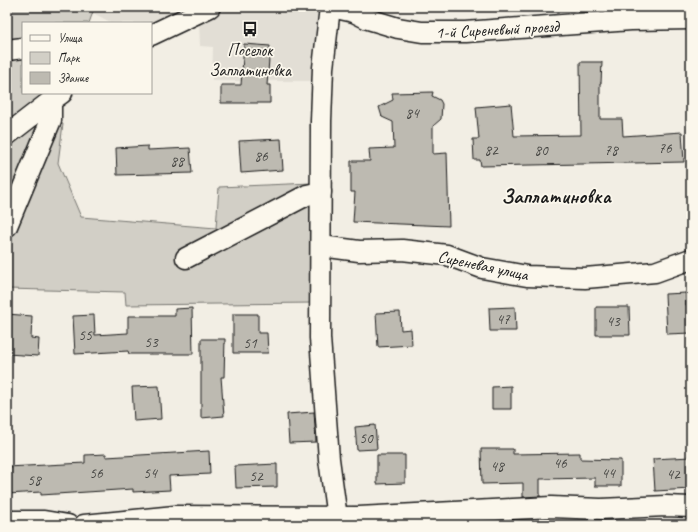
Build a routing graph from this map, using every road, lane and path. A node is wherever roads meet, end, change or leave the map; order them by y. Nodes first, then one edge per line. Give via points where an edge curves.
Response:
1 (210, 7) edge
2 (330, 7) edge
3 (691, 19) edge
4 (152, 35) edge
5 (22, 48) edge
6 (7, 50) edge
7 (57, 97) edge
8 (7, 135) edge
9 (321, 192) junction
10 (7, 226) edge
11 (321, 246) junction
12 (186, 258) dead end
13 (691, 259) edge
14 (691, 507) edge
15 (337, 520) edge
16 (7, 521) edge
17 (68, 525) edge
18 (84, 525) edge

1 - 4 street
2 - 3 street, 1-й Сиреневый проезд via 354,12 398,28 422,32 465,32 631,20
2 - 9 street via 323,68
5 - 6 street
7 - 8 street
7 - 10 street via 51,120
9 - 11 street
9 - 12 street via 307,195
11 - 13 street, Сиреневая улица via 359,251 402,250 440,254 482,268 527,276 585,278 655,272
11 - 15 street via 320,338 329,459
14 - 15 street via 551,507
15 - 18 street via 175,516
16 - 17 street via 44,521

